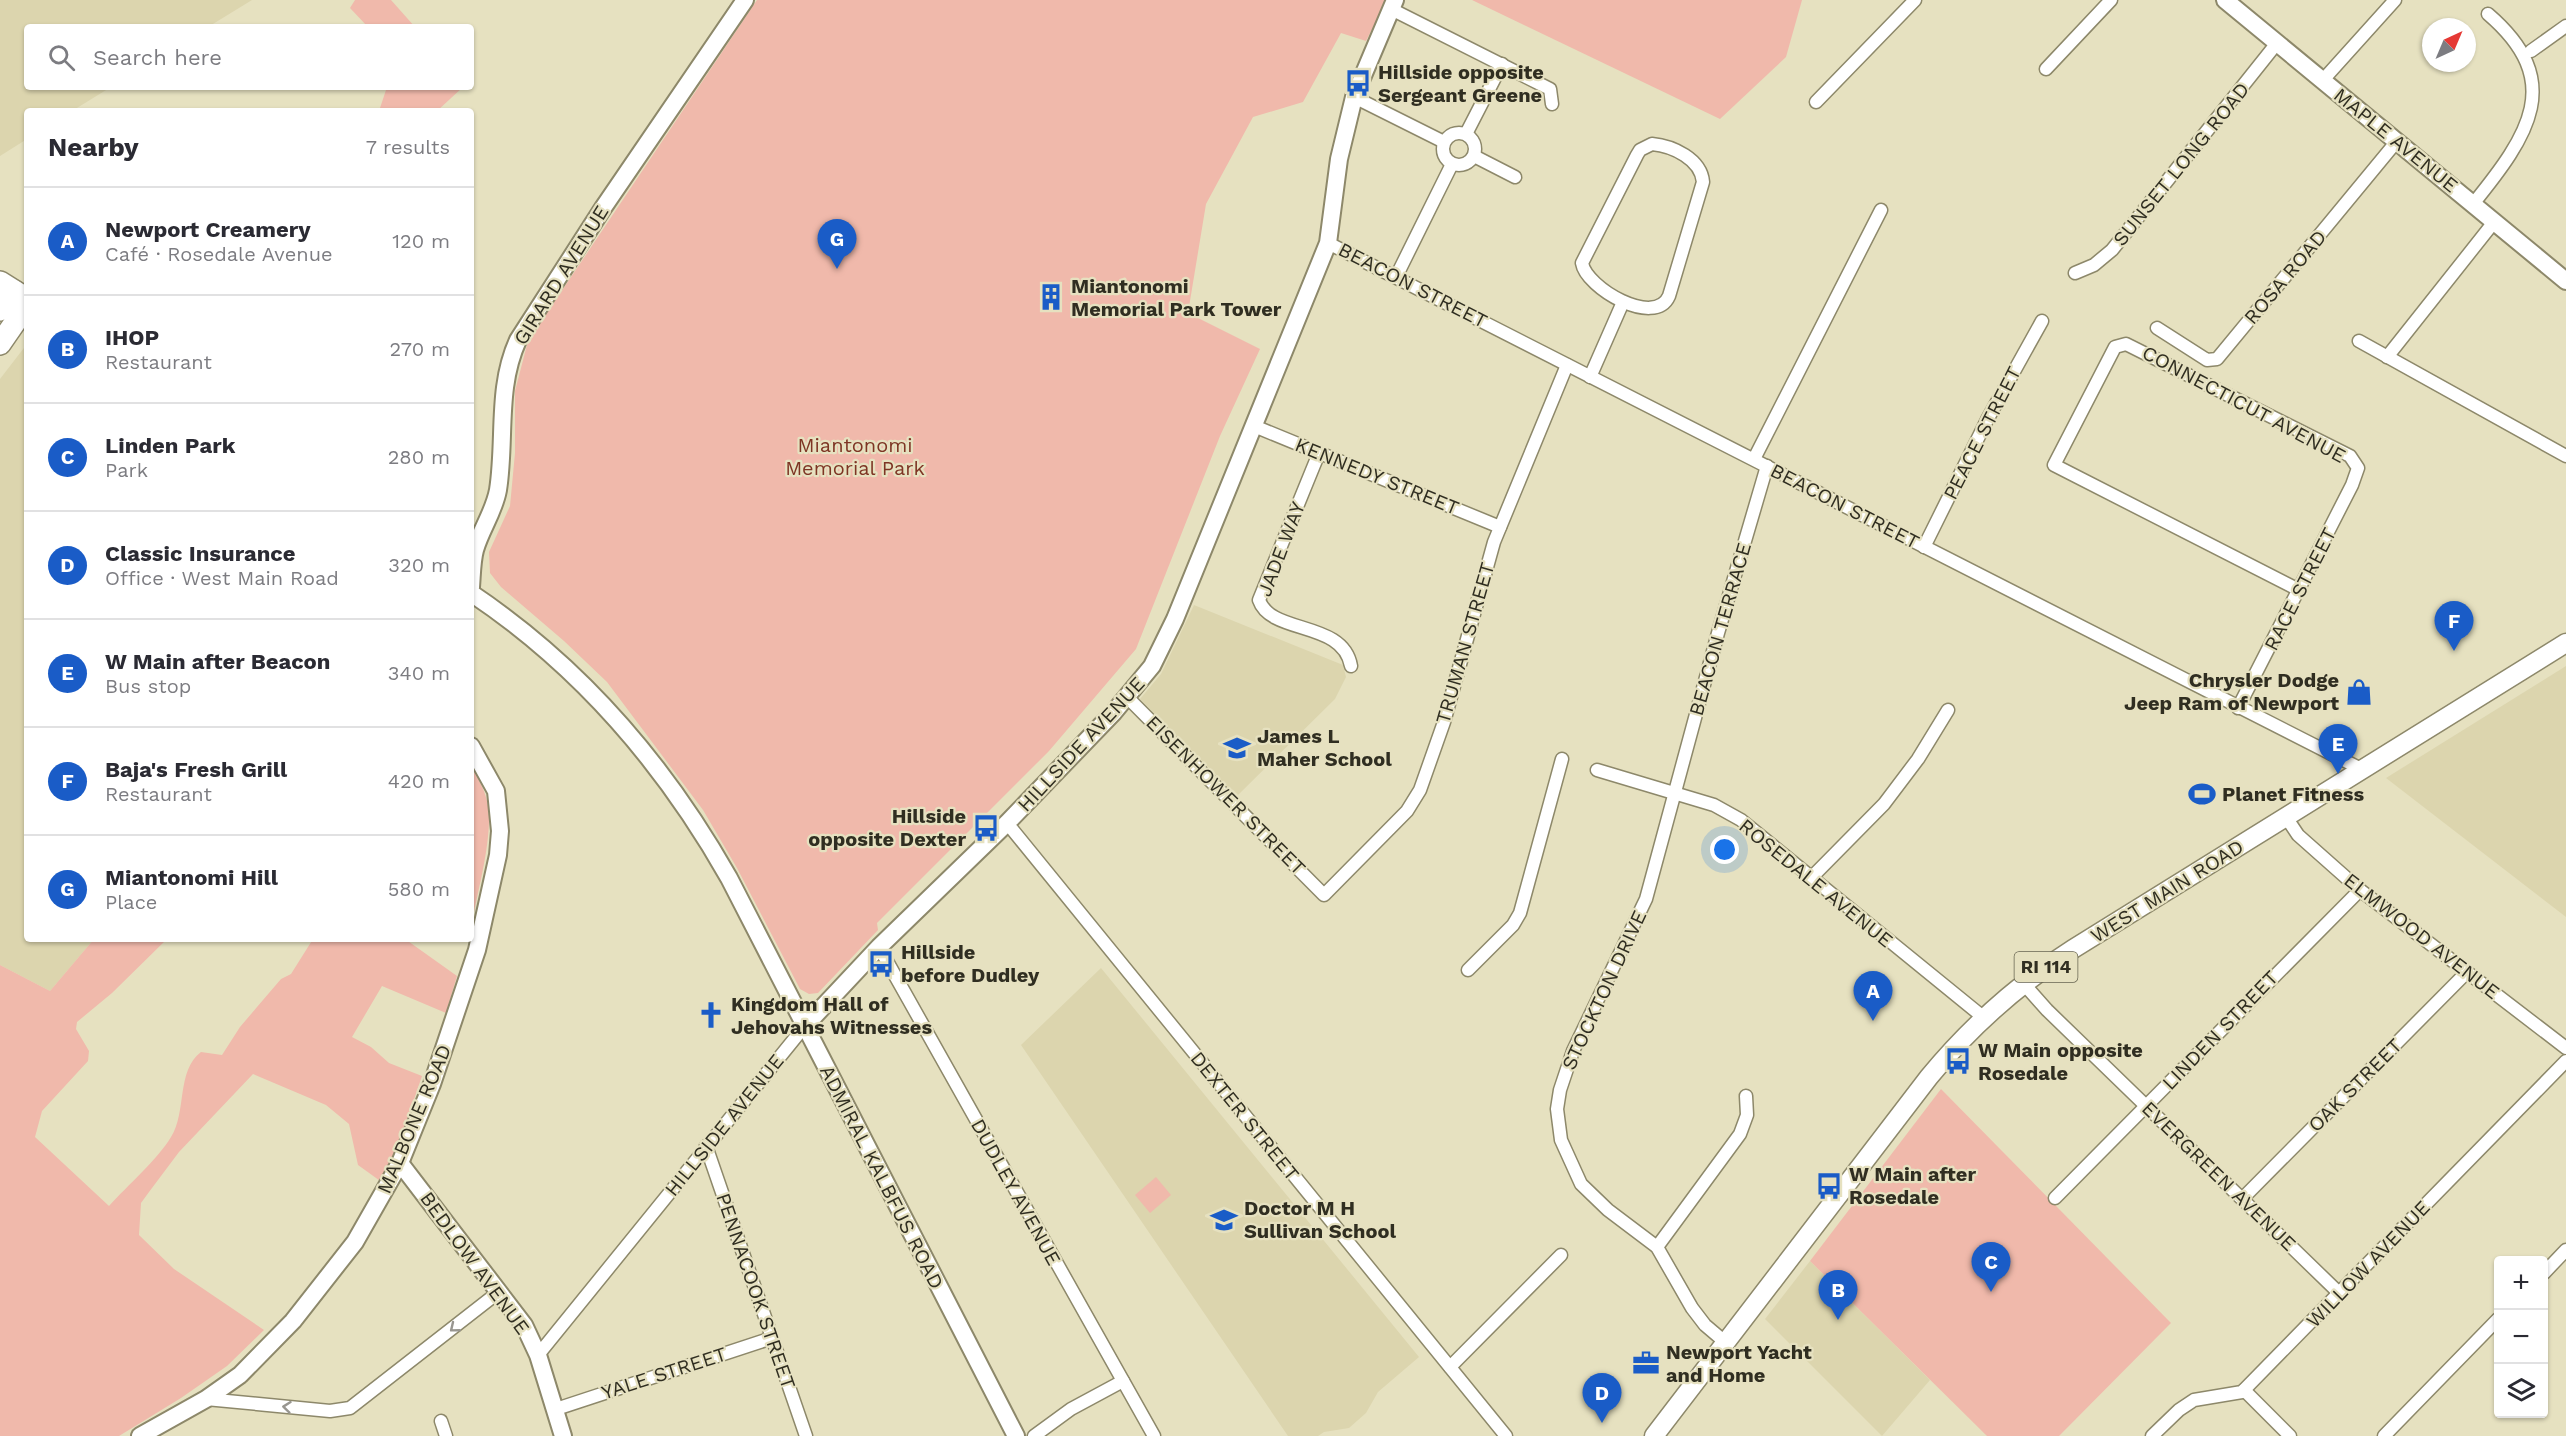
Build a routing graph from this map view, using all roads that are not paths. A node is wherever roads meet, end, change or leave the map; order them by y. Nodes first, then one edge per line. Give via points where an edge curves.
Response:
1 (745, 0) edge
2 (1915, 0) edge
3 (2111, 0) edge
4 (2225, 0) edge
5 (2394, 0) edge
6 (1393, 5) edge
7 (2488, 14) dead end
8 (2566, 26) edge
9 (2277, 43) junction
10 (2531, 51) junction
11 (1502, 64) junction
12 (2046, 69) dead end
13 (2323, 80) junction
14 (1354, 98) junction
15 (1816, 102) dead end
16 (1552, 104) dead end
17 (1466, 134) junction
18 (2397, 141) junction
19 (1444, 142) junction
20 (1474, 156) junction
21 (1452, 164) junction
22 (1515, 177) dead end
23 (2473, 204) junction
24 (1881, 210) dead end
25 (2494, 222) junction
26 (1328, 243) junction
27 (2075, 273) dead end
28 (1396, 277) junction
29 (2566, 281) edge
30 (1623, 302) junction
31 (13, 305) edge
32 (2042, 321) dead end
33 (2157, 328) dead end
34 (2359, 341) dead end
35 (0, 344) edge
36 (2387, 357) junction
37 (1567, 365) junction
38 (1590, 376) junction
39 (1254, 426) junction
40 (1319, 453) junction
41 (2566, 456) edge
42 (1754, 459) junction
43 (1767, 466) junction
44 (2358, 468) joint
45 (1500, 527) junction
46 (1924, 547) junction
47 (474, 564) edge
48 (2300, 590) junction
49 (474, 595) edge
50 (2566, 643) edge
51 (1351, 666) dead end
52 (1127, 697) junction
53 (2238, 708) junction
54 (1948, 710) dead end
55 (474, 751) edge
56 (1560, 765) dead end
57 (1597, 770) dead end
58 (2363, 770) junction
59 (1676, 793) junction
60 (2286, 817) junction
61 (1007, 823) junction
62 (1810, 879) junction
63 (2360, 890) junction
64 (1324, 895) joint
65 (879, 947) junction
66 (1468, 969) dead end
67 (2467, 972) junction
68 (2023, 983) junction
69 (1983, 1017) junction
70 (804, 1027) junction
71 (2566, 1048) edge
72 (2566, 1061) edge
73 (1746, 1096) dead end
74 (2147, 1106) junction
75 (706, 1146) junction
76 (400, 1163) junction
77 (2055, 1198) dead end
78 (2243, 1198) junction
79 (1657, 1246) junction
80 (2566, 1250) edge
81 (1561, 1255) dead end
82 (2548, 1269) edge
83 (500, 1291) junction
84 (2339, 1293) junction
85 (2494, 1324) edge
86 (772, 1338) junction
87 (1725, 1342) junction
88 (538, 1355) junction
89 (1450, 1367) junction
90 (1123, 1381) junction
91 (2244, 1390) junction
92 (206, 1399) junction
93 (556, 1409) junction
94 (441, 1421) dead end
95 (140, 1436) edge
96 (446, 1436) edge
97 (563, 1436) edge
98 (806, 1436) edge
99 (1016, 1436) edge
100 (1034, 1436) edge
101 (1154, 1436) edge
102 (1506, 1436) edge
103 (1654, 1436) edge
104 (2152, 1436) edge
105 (2290, 1436) edge
106 (2384, 1436) edge

1 - 47 street, GIRARD AVENUE via 518,340 503,392 495,506 476,549
2 - 15 street
3 - 12 street
4 - 9 street, MAPLE AVENUE
5 - 13 street
6 - 11 street
6 - 14 street, HILLSIDE AVENUE
7 - 10 street
8 - 10 street
9 - 13 street, MAPLE AVENUE
9 - 27 street, SUNSET LONG ROAD via 2112,250 2094,265
10 - 23 street via 2540,76 2540,108 2521,145
11 - 16 street via 1550,89
11 - 17 street
13 - 18 street, MAPLE AVENUE
14 - 19 street
14 - 26 street, HILLSIDE AVENUE via 1339,159
17 - 19 street via 1453,134
17 - 20 street via 1475,143
18 - 23 street, MAPLE AVENUE
18 - 33 street, ROSA ROAD via 2217,359 2207,360
19 - 21 street via 1444,155
20 - 21 street via 1465,165
20 - 22 street
21 - 28 street
23 - 25 street, MAPLE AVENUE
24 - 42 street
25 - 29 street, MAPLE AVENUE
25 - 36 street
26 - 28 street, BEACON STREET
26 - 39 street, HILLSIDE AVENUE
28 - 37 street, BEACON STREET
30 - 30 street via 1592,281 1582,263 1640,150 1652,144 1662,145 1693,160 1702,171 1702,182 1666,303 1649,308
30 - 38 street
31 - 35 highway
32 - 46 street, PEACE STREET
34 - 36 street
36 - 41 street
37 - 38 street, BEACON STREET
37 - 45 street, TRUMAN STREET
38 - 42 street, BEACON STREET
39 - 40 street, KENNEDY STREET
39 - 52 street, HILLSIDE AVENUE via 1175,619 1152,666
40 - 45 street, KENNEDY STREET
40 - 51 street, JADE WAY via 1259,600 1271,615 1338,642 1347,650
42 - 43 street, BEACON STREET
43 - 46 street, BEACON STREET
43 - 59 street, BEACON TERRACE
44 - 48 street, RACE STREET
44 - 48 street, CONNECTICUT AVENUE via 2343,452 2126,344 2112,350 2054,465
45 - 64 street, TRUMAN STREET via 1444,722 1420,790 1402,817
46 - 53 street, BEACON STREET
48 - 53 street, RACE STREET
49 - 70 street, ADMIRAL KALBFUS ROAD via 561,663 655,765 712,848
50 - 58 main road, WEST MAIN ROAD / RI 114
52 - 61 street, HILLSIDE AVENUE
52 - 64 street, EISENHOWER STREET
53 - 58 street, BEACON STREET
54 - 62 street via 1884,804
55 - 76 street, MALBONE ROAD via 496,791 498,855 477,950 432,1084
56 - 66 street via 1520,913 1513,925
57 - 59 street, ROSEDALE AVENUE
58 - 60 main road, WEST MAIN ROAD / RI 114
59 - 62 street, ROSEDALE AVENUE via 1714,805 1741,820
59 - 79 street, STOCKTON DRIVE via 1640,916 1573,1052 1557,1110 1561,1140 1581,1184 1608,1210
60 - 63 street, ELMWOOD AVENUE via 2298,835
60 - 68 main road, WEST MAIN ROAD / RI 114
61 - 65 street, HILLSIDE AVENUE
61 - 89 street, DEXTER STREET
62 - 69 street, ROSEDALE AVENUE
63 - 67 street, ELMWOOD AVENUE
63 - 74 street, LINDEN STREET
65 - 70 street, HILLSIDE AVENUE
65 - 90 street, DUDLEY AVENUE
67 - 71 street, ELMWOOD AVENUE
67 - 78 street, OAK STREET
68 - 69 main road, WEST MAIN ROAD / RI 114
68 - 74 street, EVERGREEN AVENUE
69 - 87 main road, WEST MAIN ROAD / RI 114 via 1929,1077
70 - 75 street, HILLSIDE AVENUE
70 - 99 street, ADMIRAL KALBFUS ROAD
72 - 84 street, WILLOW AVENUE
73 - 79 street via 1747,1115 1740,1134
74 - 77 street, LINDEN STREET
74 - 78 street, EVERGREEN AVENUE
75 - 86 street, PENNACOOK STREET
75 - 88 street, HILLSIDE AVENUE
76 - 83 street, BEDLOW AVENUE
76 - 92 street, MALBONE ROAD via 366,1226 315,1295 240,1375
78 - 84 street, EVERGREEN AVENUE
79 - 87 street, STOCKTON DRIVE via 1692,1308
80 - 82 street
81 - 89 street
83 - 88 street, BEDLOW AVENUE via 524,1325
83 -> 92 street via 350,1408 330,1411
84 - 91 street, WILLOW AVENUE
85 - 106 street
86 - 93 street, YALE STREET
86 - 98 street, PENNACOOK STREET
87 - 103 main road, WEST MAIN ROAD / RI 114
88 - 93 street, BEDLOW AVENUE
89 - 102 street, DEXTER STREET
90 - 100 street
90 - 101 street, DUDLEY AVENUE
91 - 104 street via 2188,1402
91 - 105 street
92 - 95 street, MALBONE ROAD
93 - 97 street, BEDLOW AVENUE
94 - 96 street

